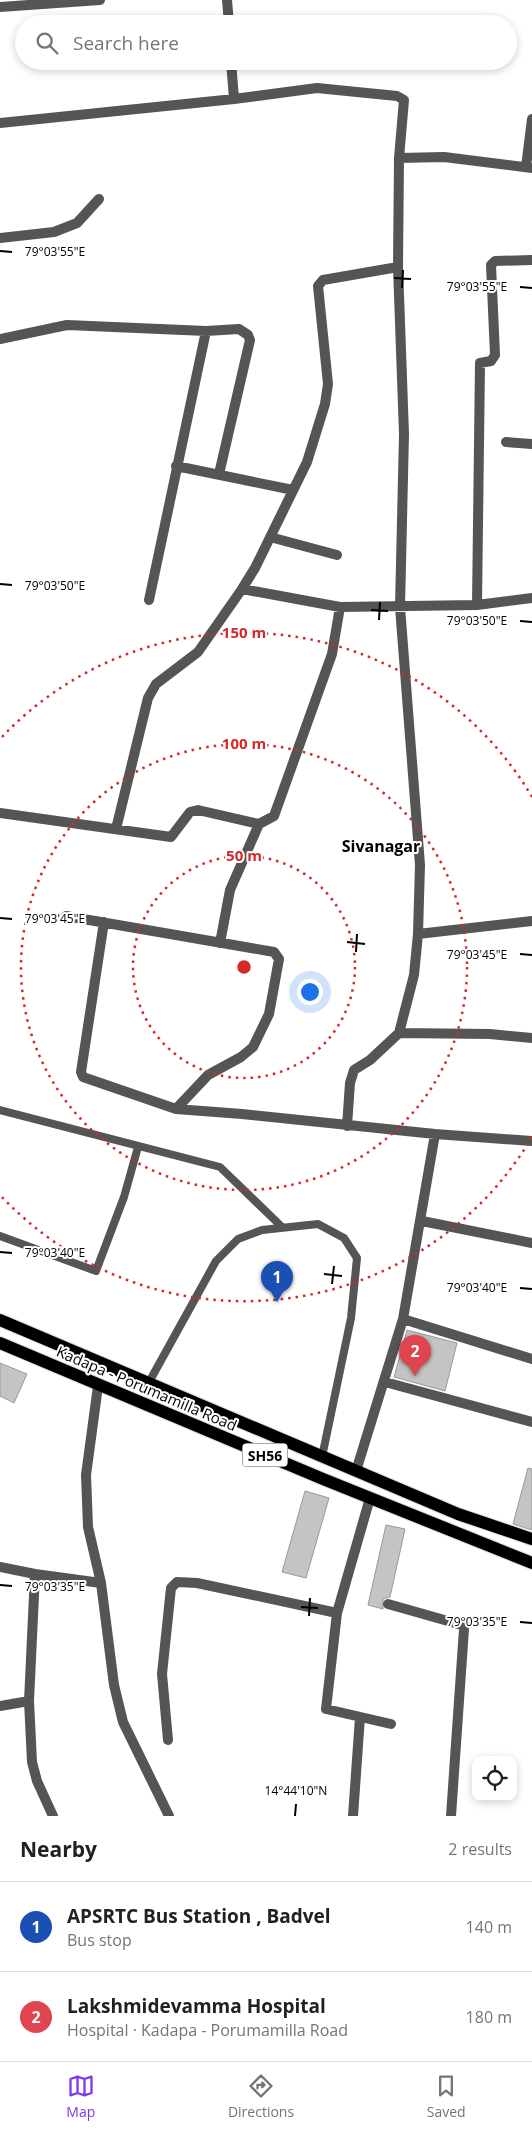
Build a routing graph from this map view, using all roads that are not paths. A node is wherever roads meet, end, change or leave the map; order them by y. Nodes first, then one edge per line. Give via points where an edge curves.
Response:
1 (100, 0) edge
2 (227, 0) edge
3 (0, 7) edge
4 (228, 15) edge
5 (232, 70) edge
6 (234, 99) junction
7 (532, 119) edge
8 (0, 123) edge
9 (399, 158) junction
10 (529, 168) edge
11 (99, 199) dead end
12 (0, 238) edge
13 (532, 260) edge
14 (398, 267) junction
15 (206, 331) junction
16 (0, 339) edge
17 (506, 442) dead end
18 (532, 444) edge
19 (176, 466) junction
20 (219, 474) junction
21 (293, 490) junction
22 (270, 537) junction
23 (337, 554) dead end
24 (242, 589) junction
25 (532, 598) edge
26 (149, 600) dead end
27 (477, 605) junction
28 (340, 607) junction
29 (400, 607) junction
30 (0, 813) edge
31 (259, 824) junction
32 (116, 829) junction
33 (66, 916) dead end
34 (532, 921) edge
35 (104, 922) junction
36 (418, 934) junction
37 (220, 943) junction
38 (400, 1033) junction
39 (532, 1038) edge
40 (176, 1109) junction
41 (0, 1110) edge
42 (347, 1126) junction
43 (435, 1134) junction
44 (532, 1141) edge
45 (138, 1147) junction
46 (422, 1221) junction
47 (282, 1226) junction
48 (0, 1236) edge
49 (532, 1243) edge
50 (403, 1319) junction
51 (0, 1320) edge
52 (0, 1344) edge
53 (532, 1359) edge
54 (385, 1382) junction
55 (148, 1384) junction
56 (98, 1386) junction
57 (532, 1422) edge
58 (322, 1457) junction
59 (356, 1471) junction
60 (370, 1498) junction
61 (532, 1539) edge
62 (532, 1563) edge
63 (0, 1567) edge
64 (35, 1574) junction
65 (101, 1583) junction
66 (388, 1604) dead end
67 (337, 1613) junction
68 (29, 1701) junction
69 (0, 1706) edge
70 (360, 1717) junction
71 (391, 1724) dead end
72 (168, 1740) dead end
73 (53, 1816) edge
74 (169, 1816) edge
75 (352, 1816) edge
76 (364, 1816) edge
77 (451, 1816) edge

1 - 3 street
2 - 4 street
5 - 6 street
6 - 8 street
6 - 9 street via 317,88 397,96 404,100
7 - 10 street
9 - 10 street via 444,157
9 - 14 street
11 - 12 street via 77,223 54,232
13 - 27 street via 491,265 494,355 491,361 480,364
14 - 21 street via 323,280 318,286 328,384 307,462
14 - 29 street via 404,434
15 - 16 street via 67,325
15 - 19 street
15 - 20 street via 239,329 250,340
17 - 18 street
19 - 20 street
19 - 26 street
20 - 21 street
21 - 22 street
22 - 23 street
22 - 24 street
24 - 28 street
24 - 32 street via 198,652 156,684 148,698
25 - 27 street
27 - 29 street
28 - 29 street
28 - 31 street via 332,654 274,816
29 - 36 street via 420,865
30 - 32 street
31 - 32 street via 198,810 190,812 170,836
31 - 37 street via 230,890
33 - 35 street
34 - 36 street
35 - 37 street
35 - 40 street via 81,1072 83,1077
36 - 38 street via 414,975
37 - 40 street via 274,952 278,959 269,1014 253,1046 241,1057 208,1075
38 - 39 street
38 - 42 street via 354,1070
40 - 42 street
41 - 45 lane
42 - 43 street
43 - 44 street
43 - 46 street
45 - 47 lane via 220,1168
45 - 48 lane via 124,1198 96,1271
46 - 49 street
46 - 50 street
47 - 55 lane via 238,1239 216,1261
47 - 58 lane via 318,1224 344,1238 357,1258 351,1318
50 - 53 street
50 - 54 street
51 - 55 main road
52 - 56 main road, Kadapa - Porumamilla Road / SH56
54 - 57 street
54 - 59 street
55 - 58 main road
56 - 60 main road, Kadapa - Porumamilla Road / SH56
56 - 65 street via 86,1475 88,1527
58 - 59 main road
59 - 61 main road via 458,1514
60 - 62 main road, Kadapa - Porumamilla Road / SH56
60 - 67 street
63 - 64 street
64 - 65 street
64 - 68 street
65 - 74 street via 113,1675 123,1722
66 - 77 street via 462,1625 464,1629
67 - 70 street via 326,1709
67 - 72 street via 197,1583 177,1582 171,1588 162,1674
68 - 69 street
68 - 73 street via 32,1762
70 - 71 street
70 - 75 street
75 - 76 street

